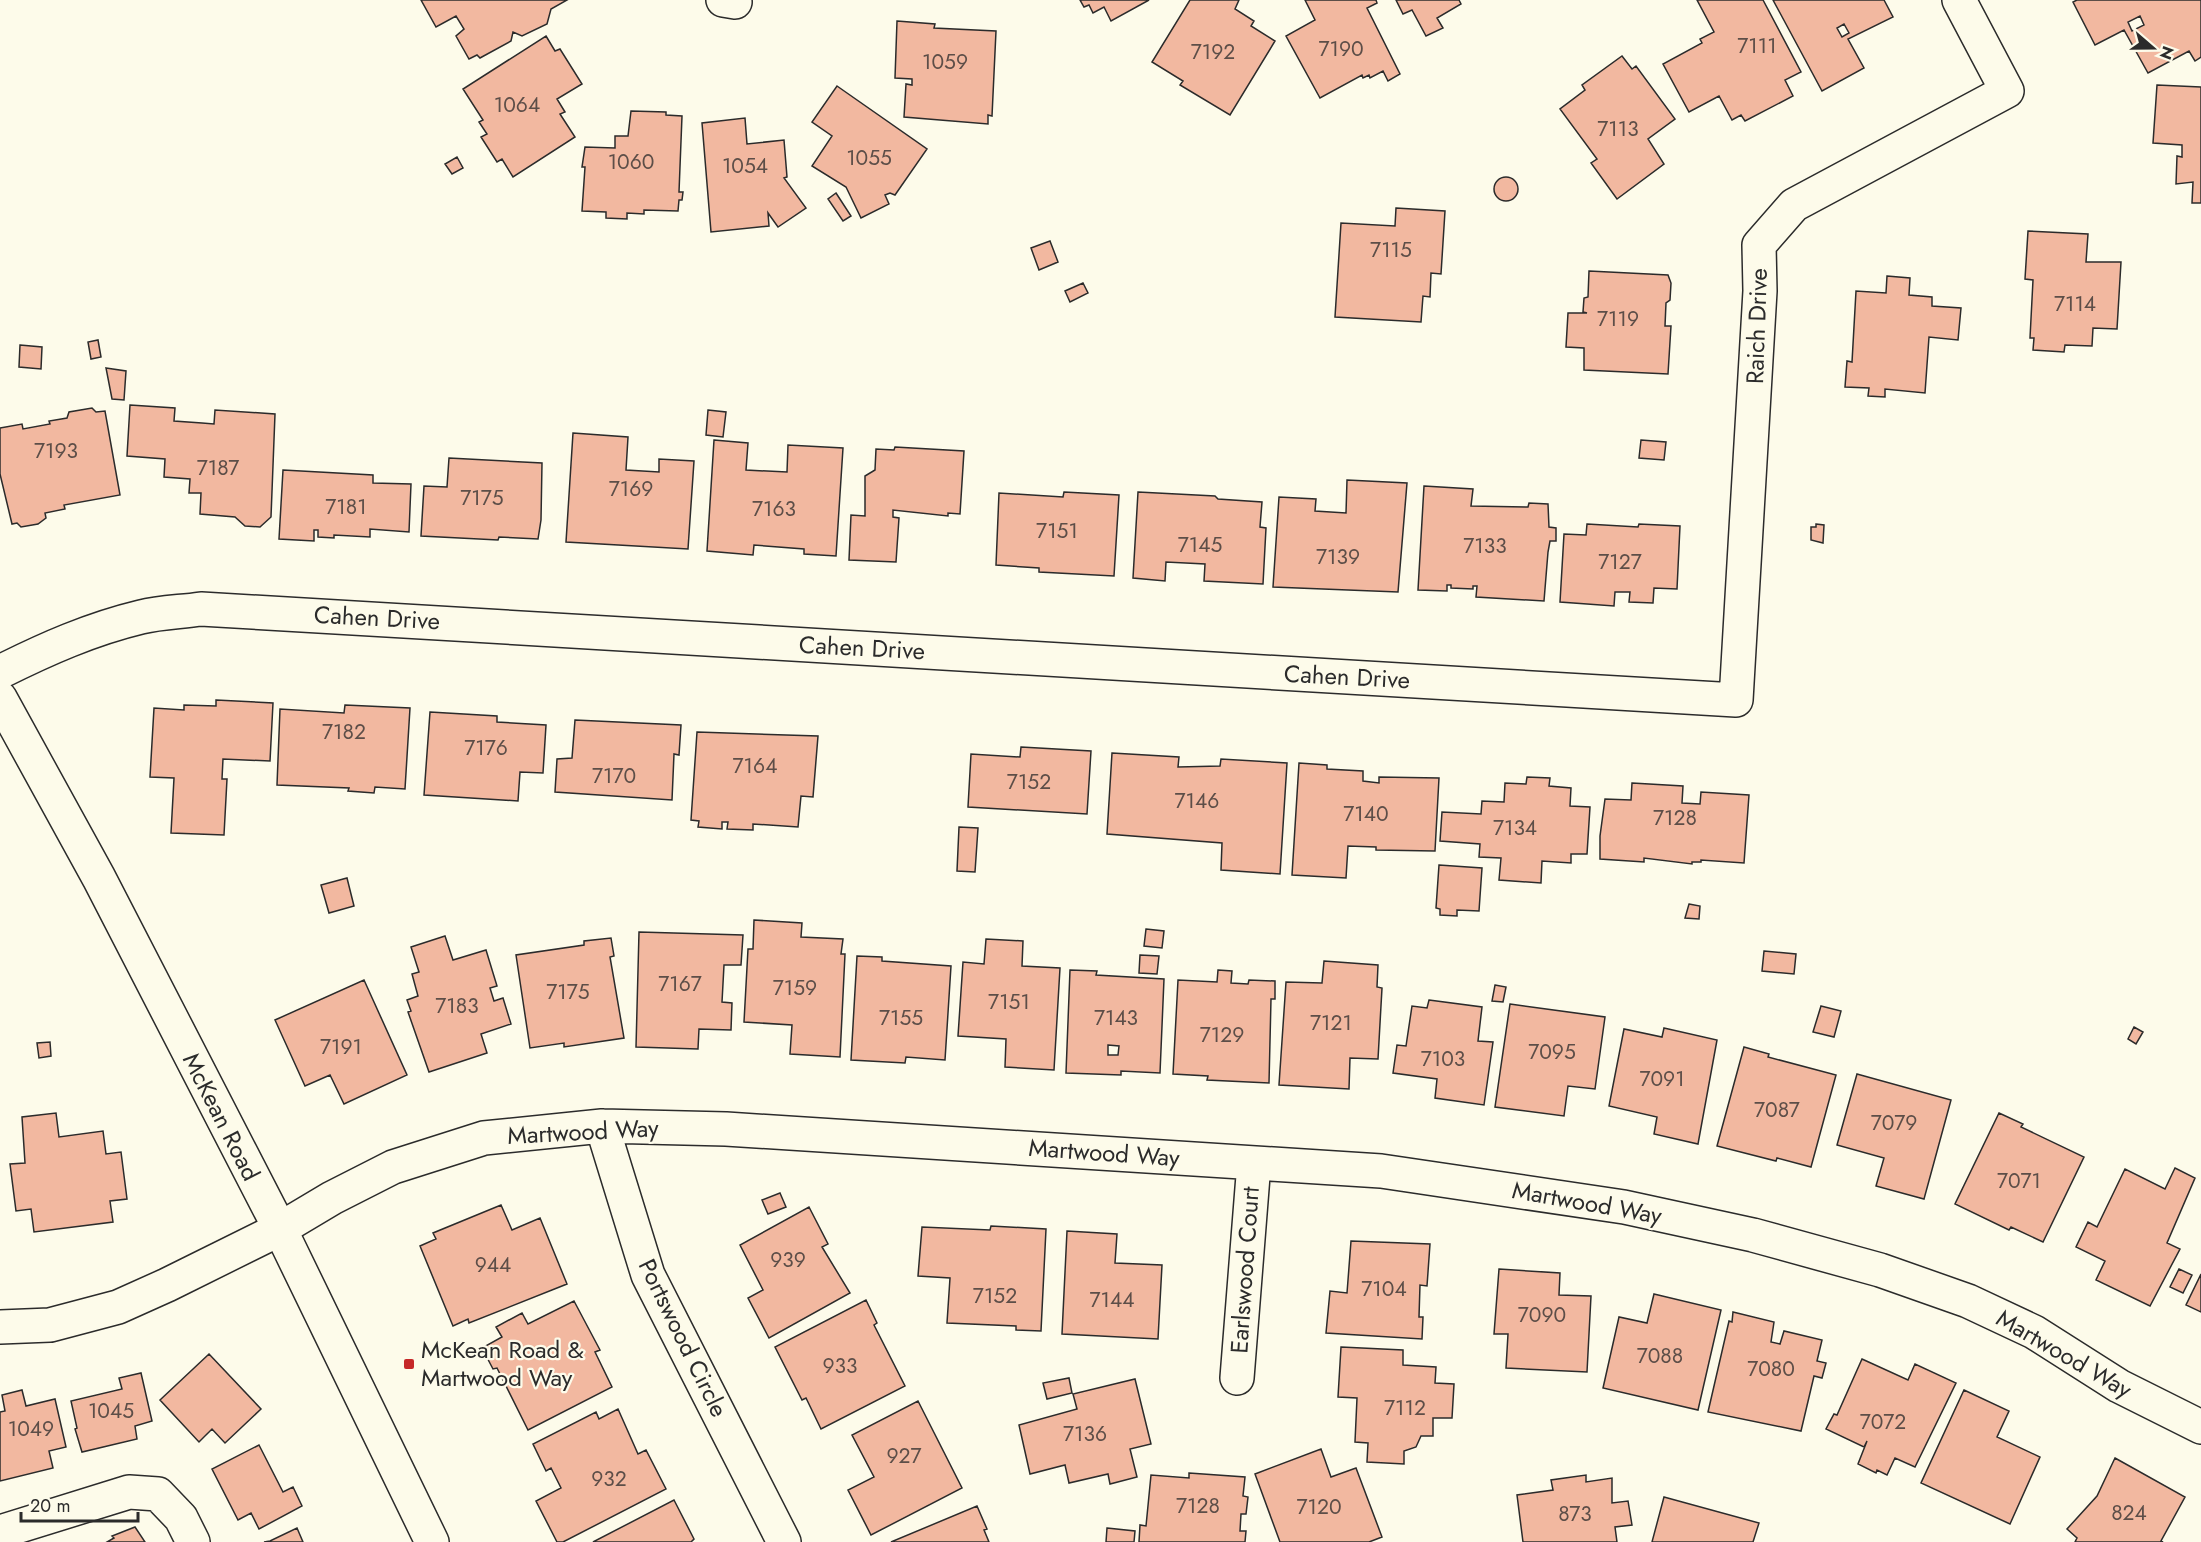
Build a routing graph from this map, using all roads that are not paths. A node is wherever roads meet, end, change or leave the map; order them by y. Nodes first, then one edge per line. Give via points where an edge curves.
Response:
1 (1959, 0) edge
2 (0, 672) edge
3 (0, 698) edge
4 (1736, 700) joint
5 (602, 1126) junction
6 (1254, 1162) junction
7 (280, 1229) junction
8 (0, 1328) edge
9 (1237, 1378) dead end
10 (2201, 1427) edge
11 (0, 1532) edge
12 (193, 1542) edge
13 (432, 1542) edge
14 (784, 1542) edge

1 - 4 street, Raich Drive via 2007,91 1794,205 1759,245 1760,303
2 - 4 street, Cahen Drive via 51,646 93,631 143,616 201,609
3 - 7 street, McKean Road via 99,878
5 - 6 street, Martwood Way via 726,1129
5 - 7 street, Martwood Way via 483,1138 393,1167
5 - 14 street, Portswood Circle via 648,1275
6 - 9 street, Earlswood Court
6 - 10 street, Martwood Way via 1381,1171 1548,1194 1753,1235 1880,1270 1968,1301 2034,1332 2119,1386
7 - 8 street, Martwood Way via 118,1307 50,1325
7 - 13 street, McKean Road
11 - 12 street via 129,1492 158,1494 181,1518

